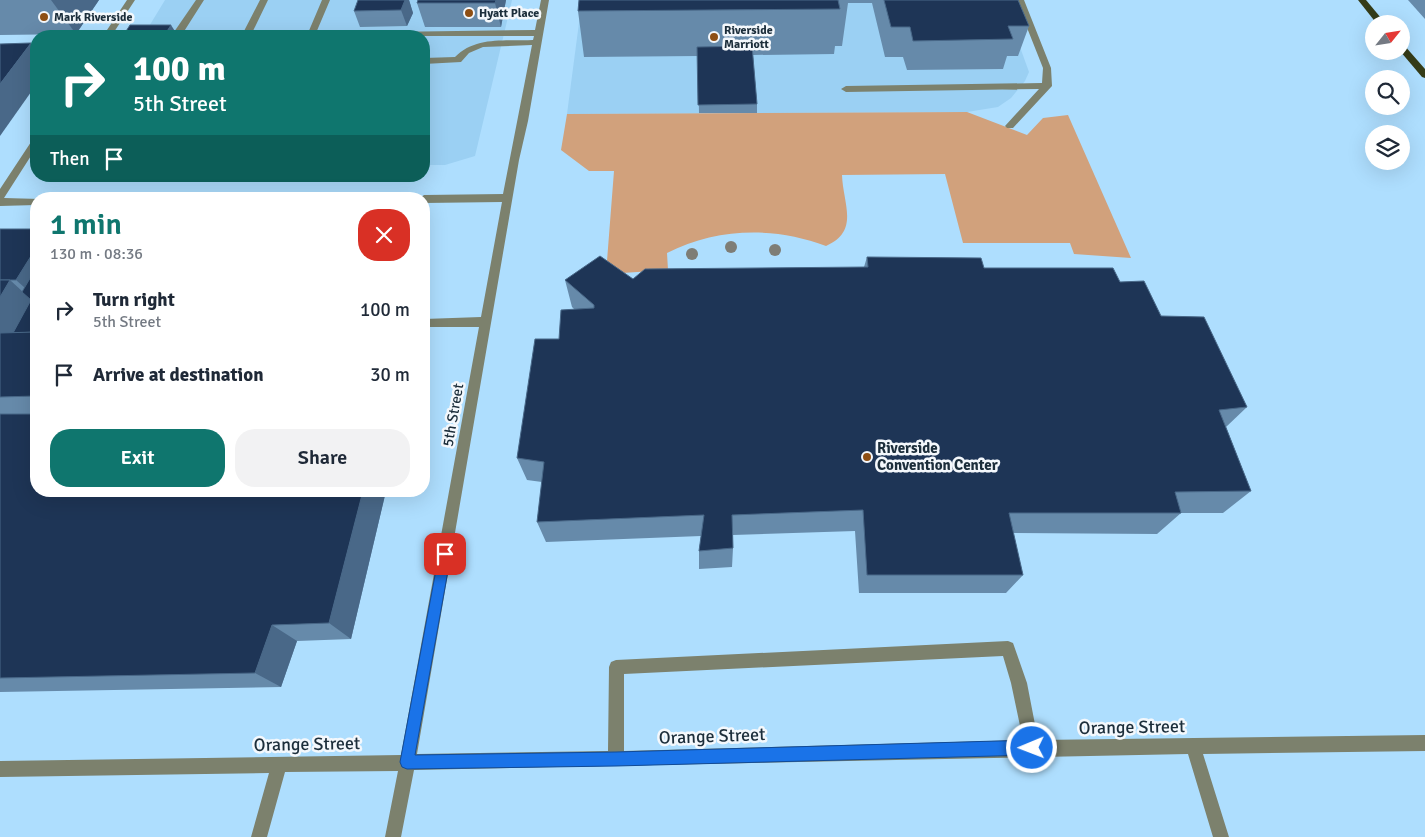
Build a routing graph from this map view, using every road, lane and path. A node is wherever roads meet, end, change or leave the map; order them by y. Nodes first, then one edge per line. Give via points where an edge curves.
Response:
1 (131, 0) edge
2 (200, 0) edge
3 (264, 0) edge
4 (326, 0) edge
5 (544, 0) edge
6 (1020, 0) edge
7 (1362, 0) edge
8 (1374, 15) edge
9 (111, 30) edge
10 (182, 30) edge
11 (249, 30) edge
12 (314, 30) edge
13 (430, 37) edge
14 (537, 38) junction
15 (1410, 58) edge
16 (430, 61) edge
17 (1425, 76) edge
18 (1047, 86) junction
19 (846, 89) dead end
20 (1010, 126) dead end
21 (30, 151) edge
22 (0, 197) edge
23 (508, 198) junction
24 (430, 199) edge
25 (30, 201) edge
26 (0, 202) edge
27 (430, 322) edge
28 (486, 322) junction
29 (1425, 743) edge
30 (1193, 746) junction
31 (1032, 748) junction
32 (616, 759) junction
33 (407, 762) junction
34 (278, 765) junction
35 (0, 769) edge
36 (260, 837) edge
37 (394, 837) edge
38 (1220, 837) edge

1 - 9 street
2 - 10 street
3 - 11 street
4 - 12 street
5 - 14 street, 5th Street
6 - 18 street via 1047,68
7 - 8 main road
13 - 14 street
14 - 16 street via 482,44 466,50 458,60
14 - 23 street, 5th Street
15 - 17 main road
18 - 19 street
18 - 20 street
21 - 22 street
23 - 24 street
23 - 28 street, 5th Street
25 - 26 street
27 - 28 street
28 - 33 street, 5th Street
29 - 30 street, Orange Street
30 - 31 street, Orange Street
30 - 38 street
31 - 32 street, Orange Street
31 - 32 street via 1019,683 1008,648 616,667
32 - 33 street, Orange Street
33 - 34 street, Orange Street
33 - 37 street, 5th Street
34 - 35 street, Orange Street
34 - 36 street

